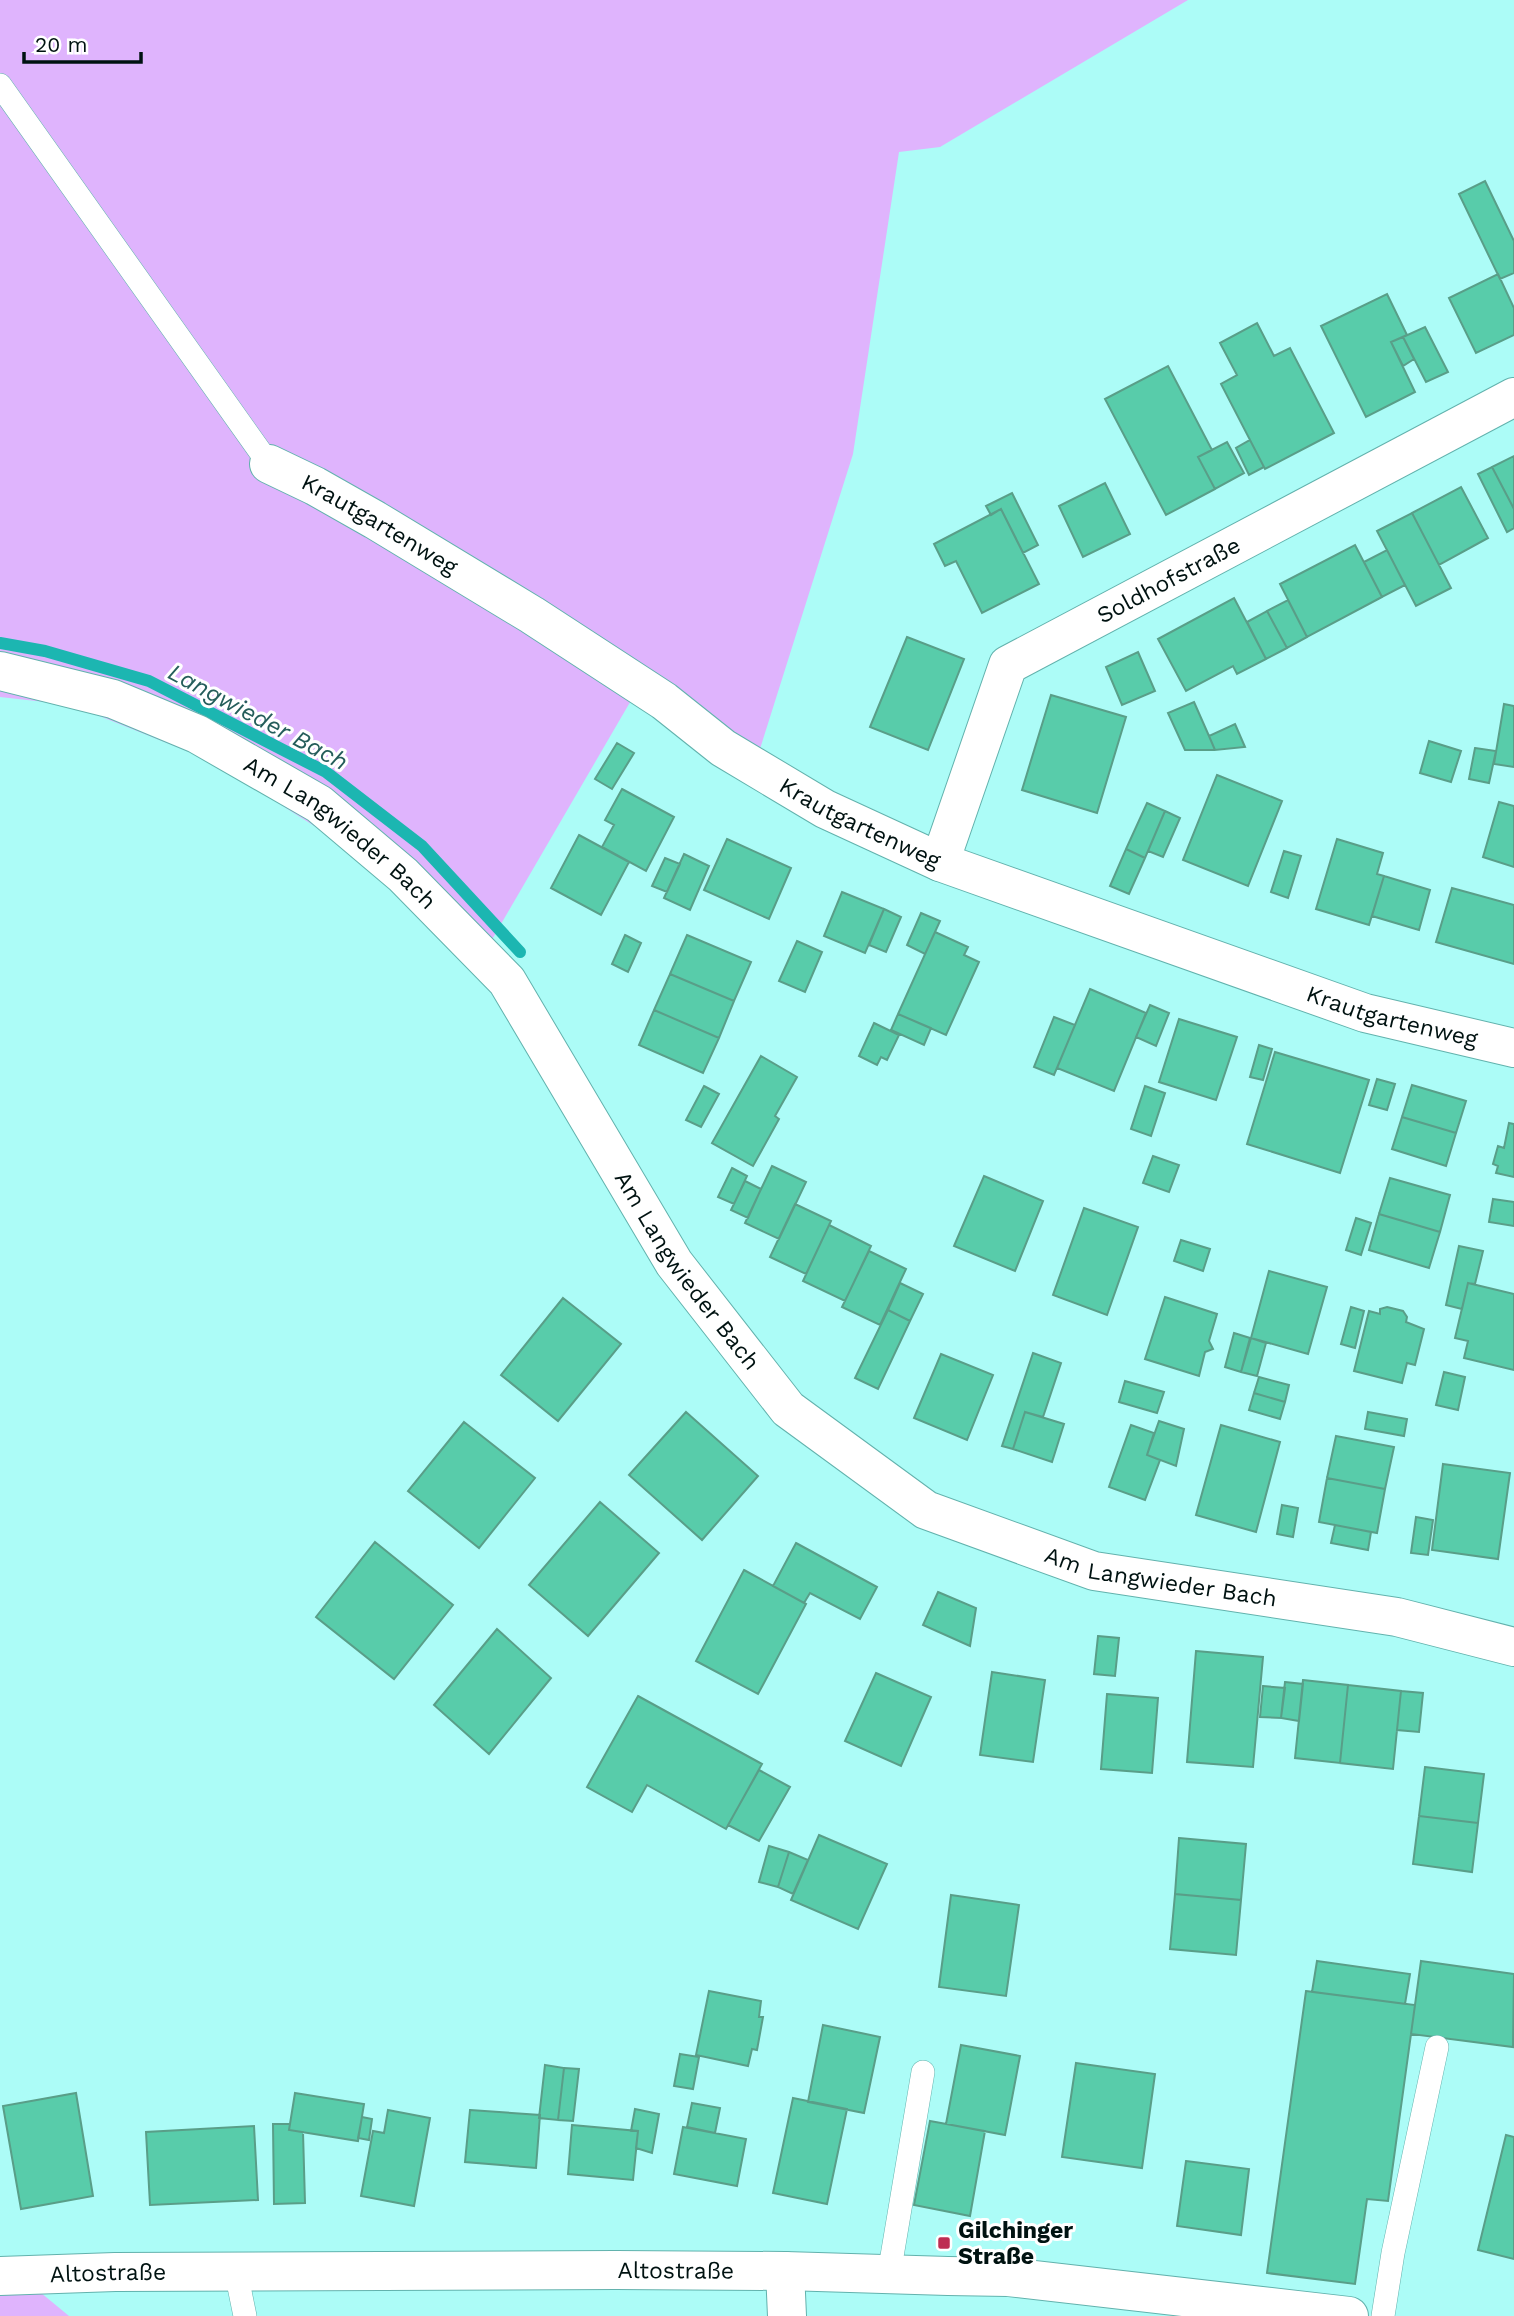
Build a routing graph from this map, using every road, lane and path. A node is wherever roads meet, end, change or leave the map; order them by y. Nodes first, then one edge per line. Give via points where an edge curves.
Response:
1 (0, 85) edge
2 (1514, 397) edge
3 (269, 464) joint
4 (0, 671) edge
5 (940, 862) junction
6 (1514, 1048) edge
7 (1514, 1647) edge
8 (1437, 2047) dead end
9 (923, 2072) dead end
10 (785, 2271) junction
11 (236, 2272) junction
12 (889, 2274) junction
13 (0, 2276) edge
14 (1256, 2311) edge
15 (245, 2316) edge
16 (786, 2316) edge
17 (1349, 2316) edge
18 (1383, 2316) edge

1 - 3 lane
2 - 5 street, Soldhofstraße via 1008,665
3 - 5 street, Krautgartenweg via 375,520 532,615 664,701 723,748 825,809
4 - 7 street, Am Langwieder Bach via 113,699 197,734 319,804 403,875 507,981 674,1263 788,1409 926,1510 1094,1571 1397,1617
5 - 6 street, Krautgartenweg via 1365,1013
8 - 18 lane
9 - 12 lane
10 - 11 street, Altostraße
10 - 12 street, Altostraße
10 - 16 street
11 - 13 street, Altostraße
11 - 15 lane
12 - 14 street, Altostraße via 1008,2277
14 - 17 street, Altostraße

